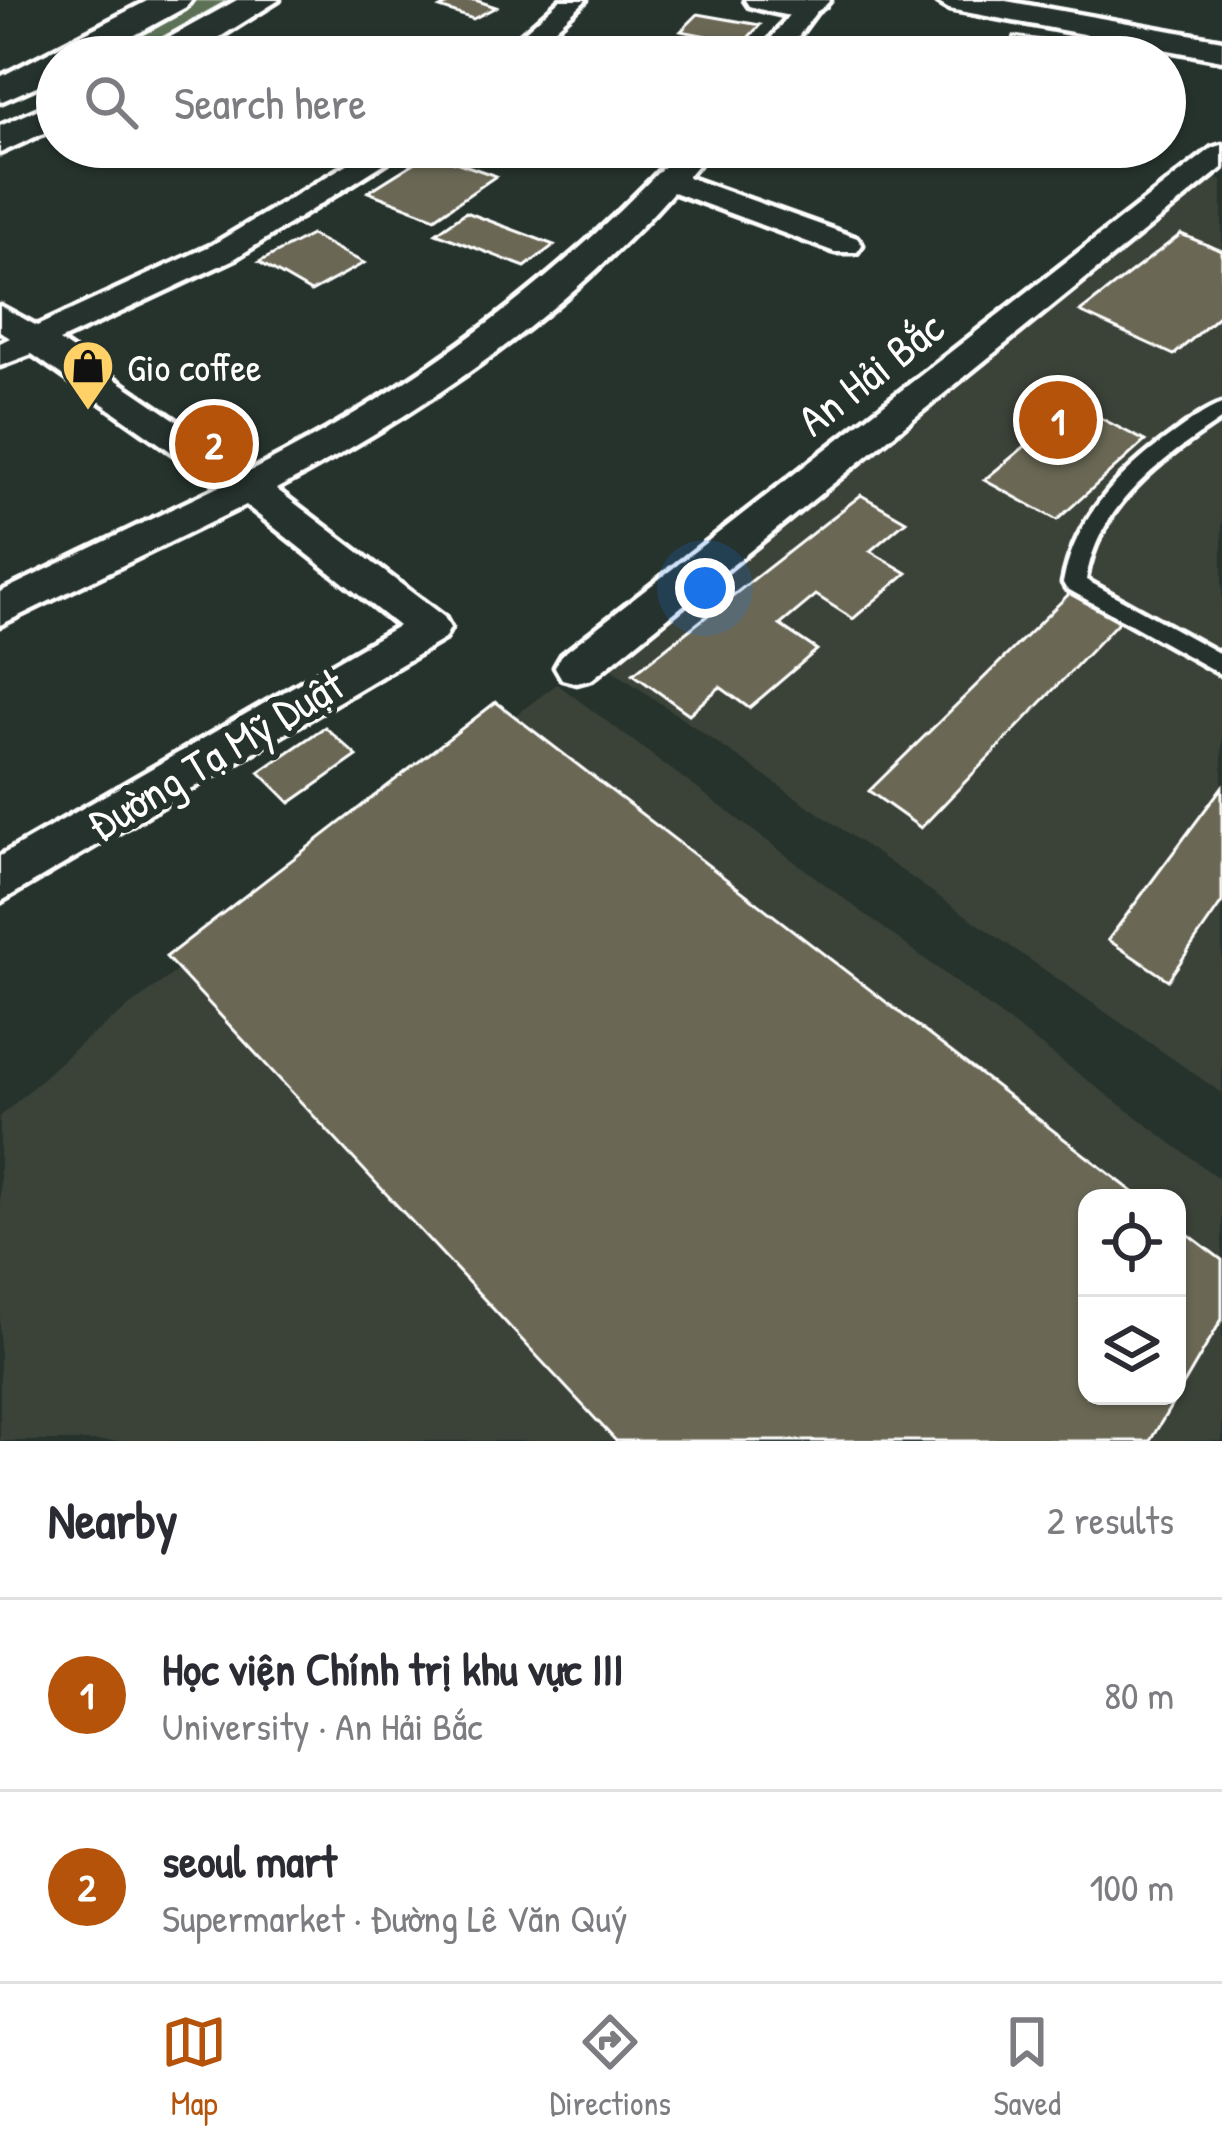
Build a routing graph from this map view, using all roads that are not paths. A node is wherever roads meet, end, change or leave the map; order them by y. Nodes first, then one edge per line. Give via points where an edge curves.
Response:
1 (174, 0) edge
2 (262, 0) edge
3 (574, 0) edge
4 (760, 0) edge
5 (949, 0) edge
6 (811, 4) edge
7 (107, 36) edge
8 (199, 36) edge
9 (533, 36) edge
10 (786, 36) edge
11 (1086, 36) edge
12 (1186, 48) edge
13 (1222, 50) edge
14 (36, 73) edge
15 (0, 91) edge
16 (36, 123) edge
17 (0, 141) edge
18 (1222, 154) edge
19 (361, 168) edge
20 (681, 168) edge
21 (670, 181) junction
22 (846, 245) dead end
23 (0, 316) edge
24 (39, 339) junction
25 (0, 356) edge
26 (1222, 410) edge
27 (252, 490) junction
28 (0, 610) edge
29 (1222, 666) edge
30 (577, 667) dead end
31 (0, 881) edge

1 - 7 main road
2 - 8 main road
3 - 9 street
4 - 6 street
5 - 11 street
6 - 10 street
12 - 13 street
14 - 15 main road
16 - 17 main road
18 - 30 street, An Hải Bắc
19 - 24 street via 223,252
20 - 21 street
21 - 22 street
21 - 27 street via 614,238 418,394
23 - 24 street
24 - 25 street
24 - 27 street
26 - 29 lane via 1099,513 1075,558 1074,583
27 - 28 street
27 - 31 street, Đường Tạ Mỹ Duật via 429,628

